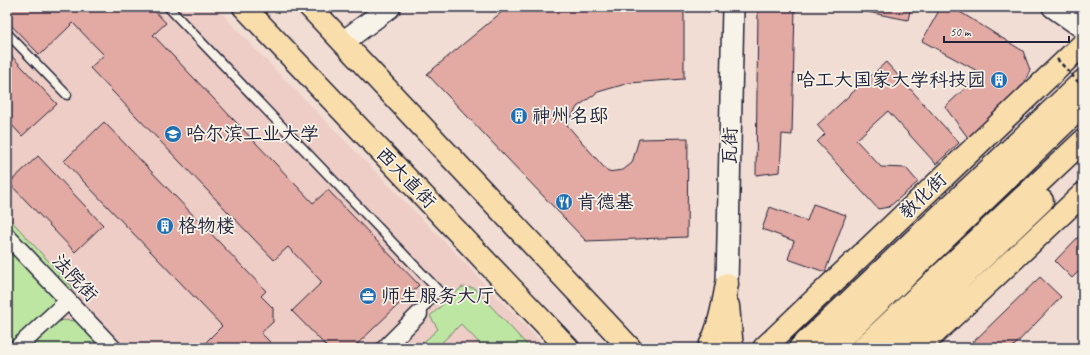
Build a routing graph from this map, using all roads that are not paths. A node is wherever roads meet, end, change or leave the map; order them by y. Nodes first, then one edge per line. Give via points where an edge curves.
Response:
1 (168, 7) edge
2 (244, 7) edge
3 (310, 7) edge
4 (390, 7) edge
5 (733, 7) edge
6 (1053, 7) edge
7 (1083, 28) edge
8 (7, 32) edge
9 (343, 42) junction
10 (1083, 44) edge
11 (1083, 81) edge
12 (67, 95) dead end
13 (1083, 105) edge
14 (1083, 141) edge
15 (1083, 161) edge
16 (1083, 194) edge
17 (7, 236) edge
18 (727, 284) junction
19 (68, 301) junction
20 (419, 314) joint
21 (17, 348) edge
22 (113, 348) edge
23 (386, 348) edge
24 (568, 348) edge
25 (630, 348) edge
26 (709, 348) edge
27 (732, 348) edge
28 (764, 348) edge
29 (800, 348) edge
30 (831, 348) edge
31 (863, 348) edge
32 (888, 348) edge
33 (919, 348) edge

1 - 20 lane via 438,290
2 - 24 main road, 西大直街
3 - 9 main road
4 - 9 street
5 - 18 street, 瓦街
6 - 7 street
8 - 12 lane
9 - 25 main road
10 - 28 main road, 教化街
11 - 29 main road, 教化街
13 - 30 main road
14 - 31 main road
15 - 32 main road
16 - 33 main road
17 - 19 street, 法院街
18 - 26 main road via 718,324
18 - 27 main road
19 - 21 street
19 - 22 street, 法院街
20 - 23 street

